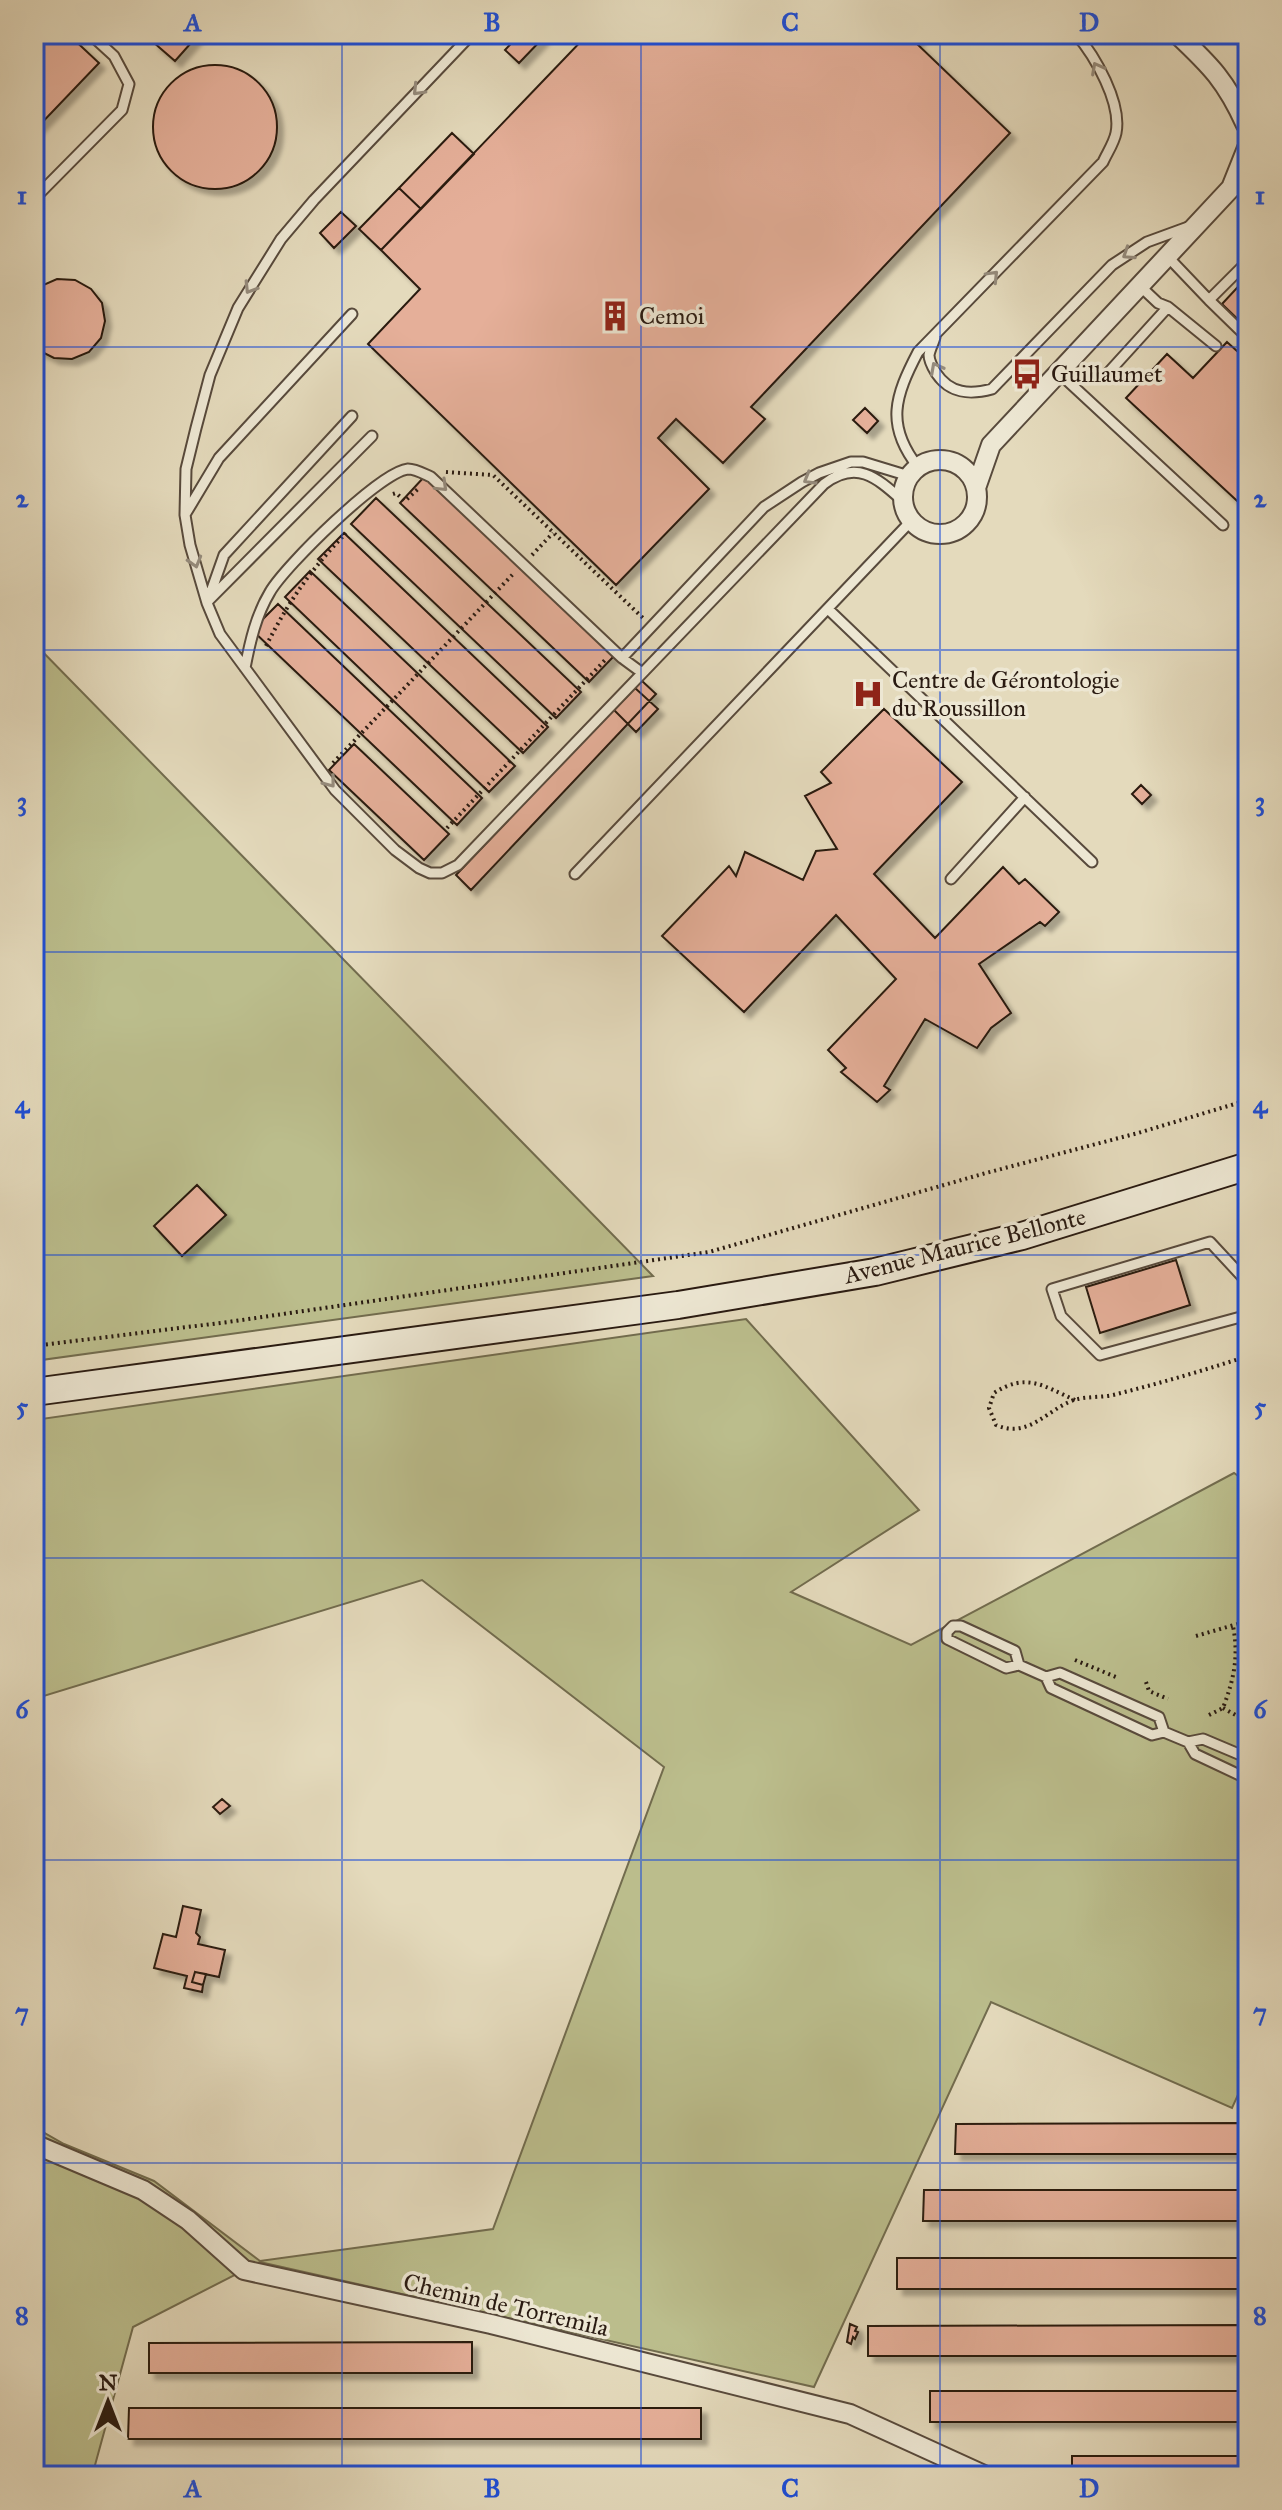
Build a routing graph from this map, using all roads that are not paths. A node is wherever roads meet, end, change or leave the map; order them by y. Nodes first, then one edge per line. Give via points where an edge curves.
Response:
1 (90, 34) edge
2 (472, 34) edge
3 (1076, 34) edge
4 (1177, 34) edge
5 (1217, 73) junction
6 (1248, 89) edge
7 (1247, 122) edge
8 (1248, 148) edge
9 (1248, 178) edge
10 (1231, 188) junction
11 (35, 198) edge
12 (1199, 223) junction
13 (1167, 256) junction
14 (1248, 261) edge
15 (1140, 286) junction
16 (1209, 300) junction
17 (1168, 307) junction
18 (352, 314) dead end
19 (937, 331) junction
20 (1248, 338) edge
21 (1216, 346) dead end
22 (1059, 373) junction
23 (1108, 373) dead end
24 (352, 416) dead end
25 (372, 436) dead end
26 (991, 445) junction
27 (950, 462) junction
28 (914, 472) junction
29 (976, 488) junction
30 (903, 501) junction
31 (185, 515) junction
32 (911, 521) junction
33 (1223, 525) dead end
34 (207, 603) junction
35 (828, 609) junction
36 (618, 655) junction
37 (245, 668) junction
38 (641, 672) junction
39 (1025, 797) junction
40 (1092, 862) dead end
41 (575, 874) dead end
42 (951, 879) dead end
43 (1248, 1166) edge
44 (1248, 1283) edge
45 (1248, 1315) edge
46 (34, 1392) edge
47 (1019, 1665) junction
48 (1046, 1677) junction
49 (1164, 1732) junction
50 (1188, 1742) junction
51 (1248, 1758) edge
52 (1248, 1779) edge
53 (34, 2144) edge
54 (986, 2476) edge

1 - 11 lane via 114,56 129,84 122,110
2 -> 31 lane via 281,239 238,308 210,375 196,428 186,469
19 -> 3 lane via 1103,162 1116,135 1113,98
4 - 5 street
5 - 6 street
5 - 7 street
7 - 8 street
8 - 10 street
9 - 10 street
10 - 12 street
12 - 13 street
12 -> 19 lane via 1147,242 1112,265 992,389 961,392 944,384 929,356
13 - 15 street
13 - 16 lane
14 - 16 lane
15 - 17 lane
15 - 22 street
16 - 20 lane
17 - 21 lane
17 - 23 lane
18 - 31 lane via 219,458
19 - 28 lane via 918,352 895,414
22 - 26 street
22 - 33 lane
24 - 34 lane via 224,555
25 - 34 lane
26 - 27 street
26 - 29 street
27 - 28 street via 928,462
27 - 29 street via 966,471
28 - 30 street via 905,484
28 -> 36 lane via 851,462 802,482 764,507
29 - 32 street via 970,520 952,533 930,533
30 - 32 street
30 - 38 lane via 862,472 834,476
31 -> 34 lane
32 - 35 lane
34 - 37 lane via 220,634
35 - 39 lane
35 - 41 lane
37 -> 36 lane via 250,639 271,590 348,508 411,469 431,477
36 - 38 lane
37 -> 38 lane via 335,790 395,850 430,873 458,865
39 - 40 lane
39 - 42 lane
43 - 46 main road, Avenue Maurice Bellonte via 1007,1240 875,1272 678,1305
44 - 45 lane via 1210,1242 1052,1289 1061,1316 1100,1355
47 - 47 lane via 1015,1651 961,1626 947,1632 947,1639 1006,1668
47 - 48 lane
48 - 49 lane via 1051,1688 1137,1729 1152,1735
48 - 49 lane via 1060,1673 1159,1717
49 - 50 lane
50 - 51 lane via 1203,1739
50 - 52 lane via 1195,1754
53 - 54 street, Chemin de Torremila via 143,2190 188,2220 244,2270 491,2324 850,2414

